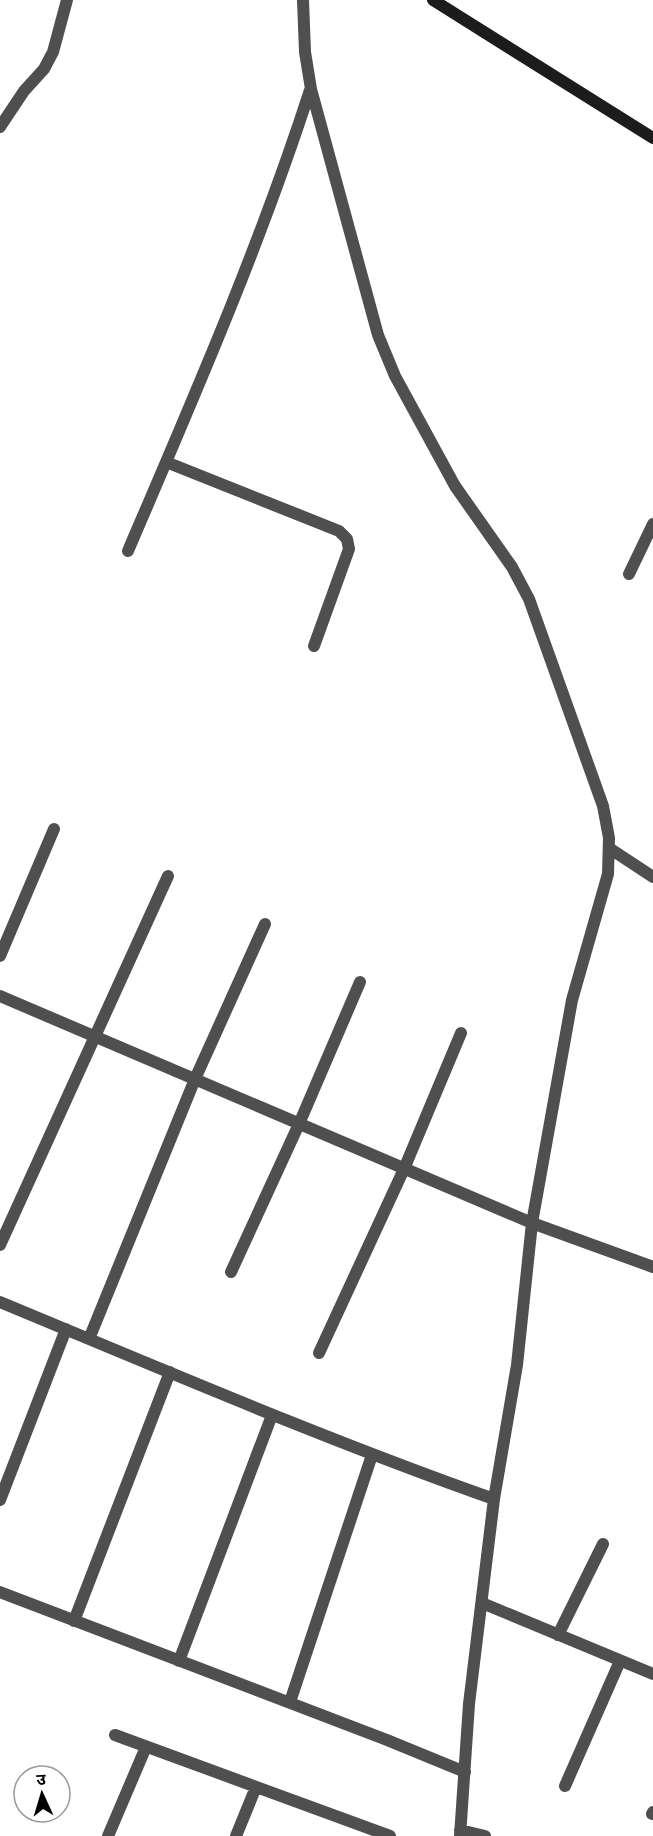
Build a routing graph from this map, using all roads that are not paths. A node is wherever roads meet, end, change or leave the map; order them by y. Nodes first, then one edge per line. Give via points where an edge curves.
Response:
1 (67, 0) edge
2 (303, 0) edge
3 (434, 0) edge
4 (310, 89) junction
5 (0, 127) edge
6 (653, 138) edge
7 (166, 462) junction
8 (653, 524) edge
9 (128, 551) dead end
10 (629, 574) dead end
11 (314, 646) dead end
12 (54, 829) dead end
13 (609, 848) junction
14 (168, 876) dead end
15 (653, 877) edge
16 (265, 924) dead end
17 (0, 956) edge
18 (360, 982) dead end
19 (0, 996) edge
20 (461, 1033) dead end
21 (96, 1037) junction
22 (195, 1079) junction
23 (299, 1124) junction
24 (404, 1169) junction
25 (532, 1223) junction
26 (0, 1245) edge
27 (653, 1267) edge
28 (231, 1272) dead end
29 (0, 1302) edge
30 (66, 1329) junction
31 (89, 1339) junction
32 (319, 1353) dead end
33 (170, 1371) junction
34 (272, 1415) junction
35 (372, 1455) junction
36 (494, 1499) junction
37 (0, 1500) edge
38 (603, 1544) dead end
39 (0, 1592) edge
40 (482, 1603) junction
41 (74, 1621) junction
42 (558, 1635) junction
43 (179, 1661) junction
44 (620, 1661) junction
45 (653, 1674) edge
46 (290, 1702) junction
47 (115, 1735) dead end
48 (146, 1746) junction
49 (465, 1772) junction
50 (566, 1786) dead end
51 (256, 1787) junction
52 (460, 1833) edge
53 (382, 1835) edge
54 (108, 1836) edge
55 (236, 1836) edge
56 (485, 1836) edge

1 - 5 street via 44,69
2 - 4 street
3 - 6 street
4 - 7 street via 281,178
4 - 13 street via 378,334 395,376 455,486 512,567 529,599 603,806
7 - 9 street
7 - 11 street via 339,531 347,539 349,549
8 - 10 street
12 - 17 street
13 - 15 street
13 - 25 street via 608,874 572,1000
14 - 21 street
16 - 22 street
18 - 23 street
19 - 21 street
20 - 24 street
21 - 22 street
21 - 26 street
22 - 23 street
22 - 31 street
23 - 24 street
23 - 28 street
24 - 25 street
24 - 32 street
25 - 27 street
25 - 36 street via 517,1365
29 - 30 street
30 - 31 street
30 - 37 street
31 - 33 street
33 - 34 street
33 - 41 street
34 - 35 street
34 - 43 street
35 - 36 street
35 - 46 street
36 - 40 street
38 - 42 street
39 - 41 street
40 - 42 street
40 - 49 street
41 - 43 street
42 - 44 street
43 - 46 street
44 - 45 street
44 - 50 street
46 - 49 street
47 - 48 street
48 - 51 street
48 - 54 street
49 - 52 street
51 - 53 street
51 - 55 street
52 - 56 street

